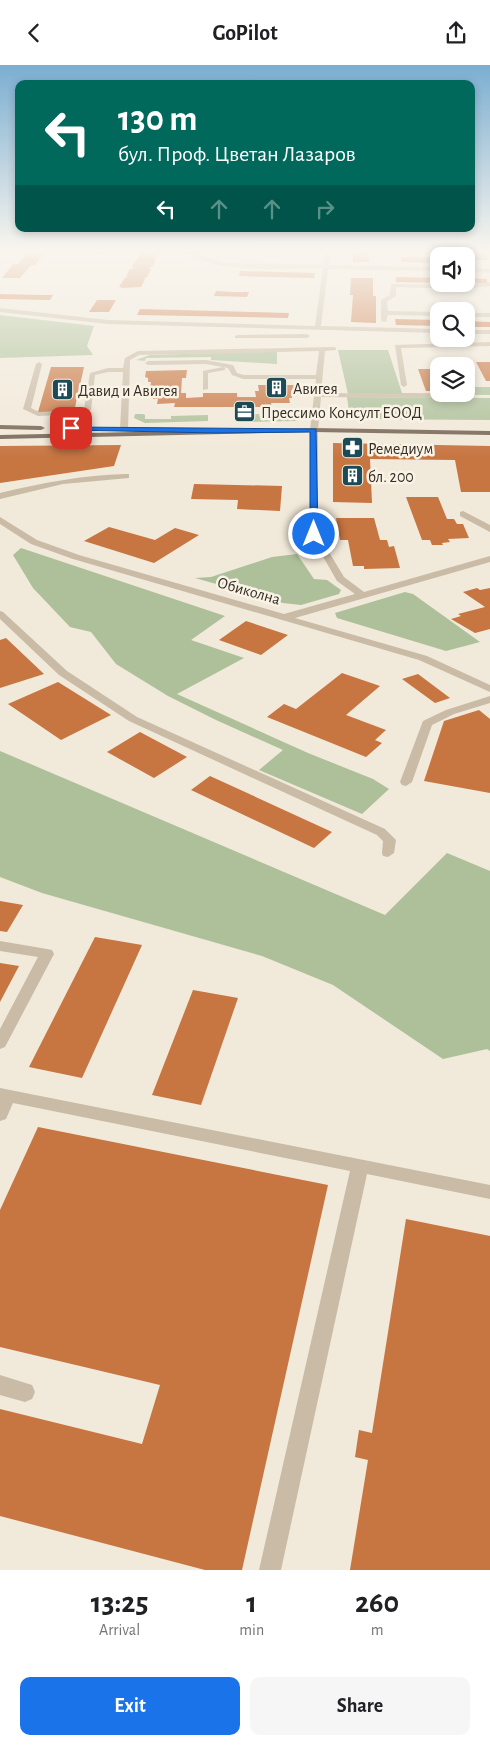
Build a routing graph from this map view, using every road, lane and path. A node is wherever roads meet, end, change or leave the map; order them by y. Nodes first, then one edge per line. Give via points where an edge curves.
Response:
1 (81, 319) edge
2 (319, 319) edge
3 (385, 319) edge
4 (318, 328) junction
5 (360, 329) junction
6 (384, 330) junction
7 (430, 331) edge
8 (475, 332) edge
9 (490, 333) edge
10 (237, 337) dead end
11 (490, 344) edge
12 (322, 349) junction
13 (334, 349) dead end
14 (148, 363) dead end
15 (39, 364) dead end
16 (232, 369) junction
17 (126, 370) junction
18 (319, 377) junction
19 (404, 385) dead end
20 (205, 389) dead end
21 (318, 395) junction
22 (430, 396) edge
23 (0, 427) edge
24 (124, 429) junction
25 (314, 430) junction
26 (216, 431) junction
27 (490, 433) edge
28 (0, 437) edge
29 (126, 476) dead end
30 (0, 496) edge
31 (463, 514) dead end
32 (0, 520) edge
33 (490, 529) edge
34 (490, 559) edge
35 (362, 595) junction
36 (0, 614) edge
37 (286, 617) junction
38 (490, 689) edge
39 (490, 699) edge
40 (406, 782) dead end
41 (388, 853) dead end
42 (0, 946) edge
43 (0, 1043) edge
44 (5, 1095) edge
45 (0, 1114) edge
46 (360, 1166) junction
47 (490, 1192) edge
48 (0, 1385) edge
49 (25, 1391) dead end
50 (270, 1570) edge

1 - 4 street
2 - 4 street
3 - 6 street
4 - 5 street
5 - 6 street
5 - 10 street via 359,335
6 - 7 street
8 - 9 street
11 - 19 street via 397,346
12 - 13 street
12 - 17 street via 138,353 127,359
12 - 18 street
14 - 16 street via 206,362 231,366
15 - 17 street via 27,409 38,414 87,410 92,374
16 - 18 street via 234,374 243,377
16 - 20 street via 205,372
17 - 24 street
18 - 21 street
21 - 22 street
21 - 25 street
23 - 24 main road
24 - 26 main road
25 - 26 main road
25 - 27 main road
25 - 35 street via 314,534 340,579
26 - 28 main road
29 - 30 street via 64,480
31 - 33 street
32 - 37 street, Обиколна via 34,542 76,557
34 - 35 street
35 - 37 street
36 - 41 street via 63,673 133,719 381,832 390,840
37 - 38 street, Обиколна via 423,657
39 - 40 street via 427,723
42 - 43 street via 47,954
44 - 45 street
44 - 46 street
46 - 47 street
46 - 50 street
48 - 49 street

